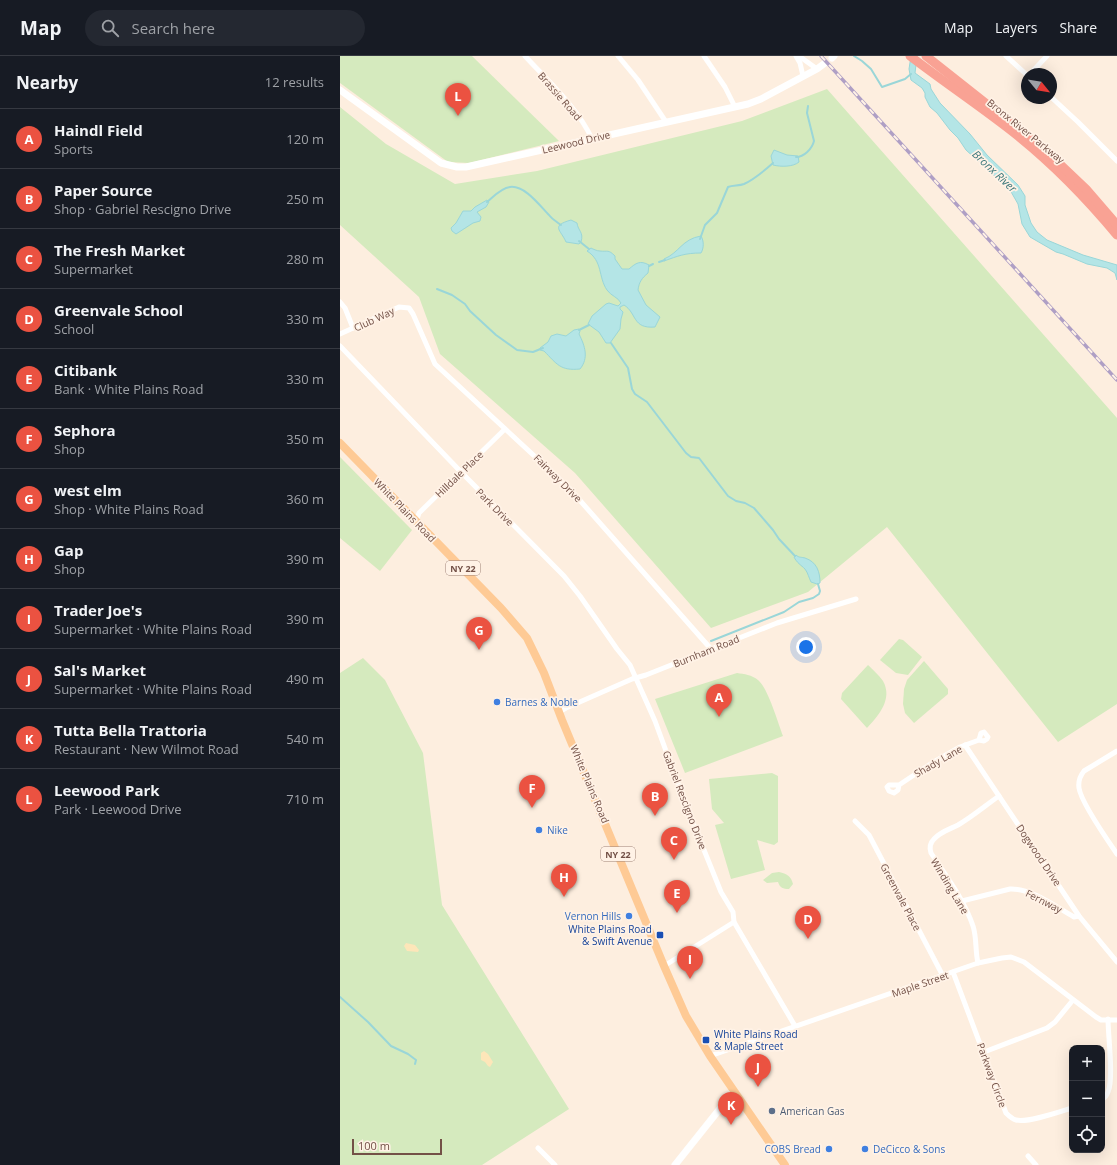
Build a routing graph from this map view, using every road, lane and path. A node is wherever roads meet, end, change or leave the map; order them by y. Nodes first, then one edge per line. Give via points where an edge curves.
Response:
1 (525, 56) edge
2 (618, 56) edge
3 (704, 56) edge
4 (798, 56) edge
5 (910, 56) edge
6 (926, 56) edge
7 (1006, 56) edge
8 (1047, 56) edge
9 (825, 63) dead end
10 (1036, 68) edge
11 (817, 69) junction
12 (1021, 70) edge
13 (804, 76) junction
14 (340, 90) edge
15 (1057, 103) edge
16 (735, 107) junction
17 (666, 122) junction
18 (592, 139) junction
19 (1117, 161) edge
20 (1117, 225) edge
21 (1117, 235) edge
22 (340, 302) edge
23 (409, 308) joint
24 (353, 328) junction
25 (340, 334) edge
26 (340, 346) edge
27 (505, 429) junction
28 (340, 443) edge
29 (461, 472) junction
30 (416, 522) junction
31 (856, 599) dead end
32 (711, 649) junction
33 (637, 678) junction
34 (559, 712) junction
35 (979, 740) dead end
36 (965, 745) junction
37 (1117, 751) edge
38 (899, 785) dead end
39 (999, 796) junction
40 (855, 821) dead end
41 (1117, 854) edge
42 (962, 902) junction
43 (1079, 916) junction
44 (734, 922) junction
45 (1117, 962) edge
46 (978, 963) junction
47 (664, 966) junction
48 (953, 972) junction
49 (943, 976) junction
50 (1073, 1000) junction
51 (1108, 1020) junction
52 (1117, 1020) edge
53 (795, 1026) junction
54 (984, 1052) junction
55 (710, 1056) junction
56 (734, 1090) junction
57 (1105, 1096) edge
58 (1069, 1109) edge
59 (538, 1148) dead end
60 (1028, 1156) dead end
61 (554, 1165) edge
62 (674, 1165) edge
63 (785, 1165) edge
64 (1036, 1165) edge

1 - 18 street, Brassie Road via 576,113
2 - 17 street via 638,80
3 - 16 street
4 - 11 street
4 - 13 street
5 - 21 highway, Bronx River Parkway via 1039,153
6 - 20 highway, Bronx River Parkway via 1046,151 1086,189
7 - 12 street
8 - 10 street
9 - 11 street, Leewood Drive
11 - 13 street, Leewood Drive
13 - 16 street, Leewood Drive via 761,99
14 - 18 street, Leewood Drive via 430,156 449,166 470,166
15 - 19 street
16 - 17 street, Leewood Drive
17 - 18 street, Leewood Drive
22 - 24 street
23 - 24 street, Club Way via 399,307
23 - 27 street, Fairway Drive via 435,364
24 - 25 street, Club Way
26 - 29 street, Park Drive
27 - 29 street, Hilldale Place
27 - 32 street, Fairway Drive via 569,488
28 - 30 main road, White Plains Road / NY 22
29 - 30 street, Hilldale Place via 419,513
29 - 33 street, Park Drive via 564,576
30 - 34 main road, White Plains Road / NY 22 via 523,633 534,650
31 - 32 street, Burnham Road via 777,623
32 - 33 street, Burnham Road
33 - 34 street, Burnham Road
33 - 44 street, Gabriel Rescigno Drive via 722,892 734,912
34 - 47 main road, White Plains Road / NY 22
35 - 36 street, Shady Lane
36 - 38 street, Shady Lane
36 - 39 street, Dogwood Drive
37 - 41 street via 1084,771 1078,783 1080,794
39 - 42 street, Winding Lane via 959,824 941,833 930,844 931,853
39 - 43 street, Dogwood Drive
40 - 49 street, Greenvale Place via 868,835
42 - 43 street, Fernway via 1016,889 1029,892 1074,917
42 - 46 street, Winding Lane via 976,939
43 - 45 street, Dogwood Drive
44 - 47 street
44 - 53 street, Gabriel Rescigno Drive
46 - 48 street, Maple Street
46 - 50 street, Maple Street via 1017,958 1030,965
47 - 55 main road, White Plains Road / NY 22 via 689,1022
48 - 49 street, Maple Street
48 - 54 street, Parkway Circle
49 - 53 street, Maple Street
50 - 51 street, Maple Street via 1101,1020
50 - 54 street via 1047,1028
51 - 52 street, Maple Street
51 - 57 street via 1110,1087
53 - 55 street, Maple Street
54 - 58 street, Parkway Circle via 1006,1113 1012,1118 1028,1120
55 - 56 main road, White Plains Road / NY 22
56 - 62 street
56 - 63 main road, White Plains Road / NY 22
59 - 61 street
60 - 64 street

